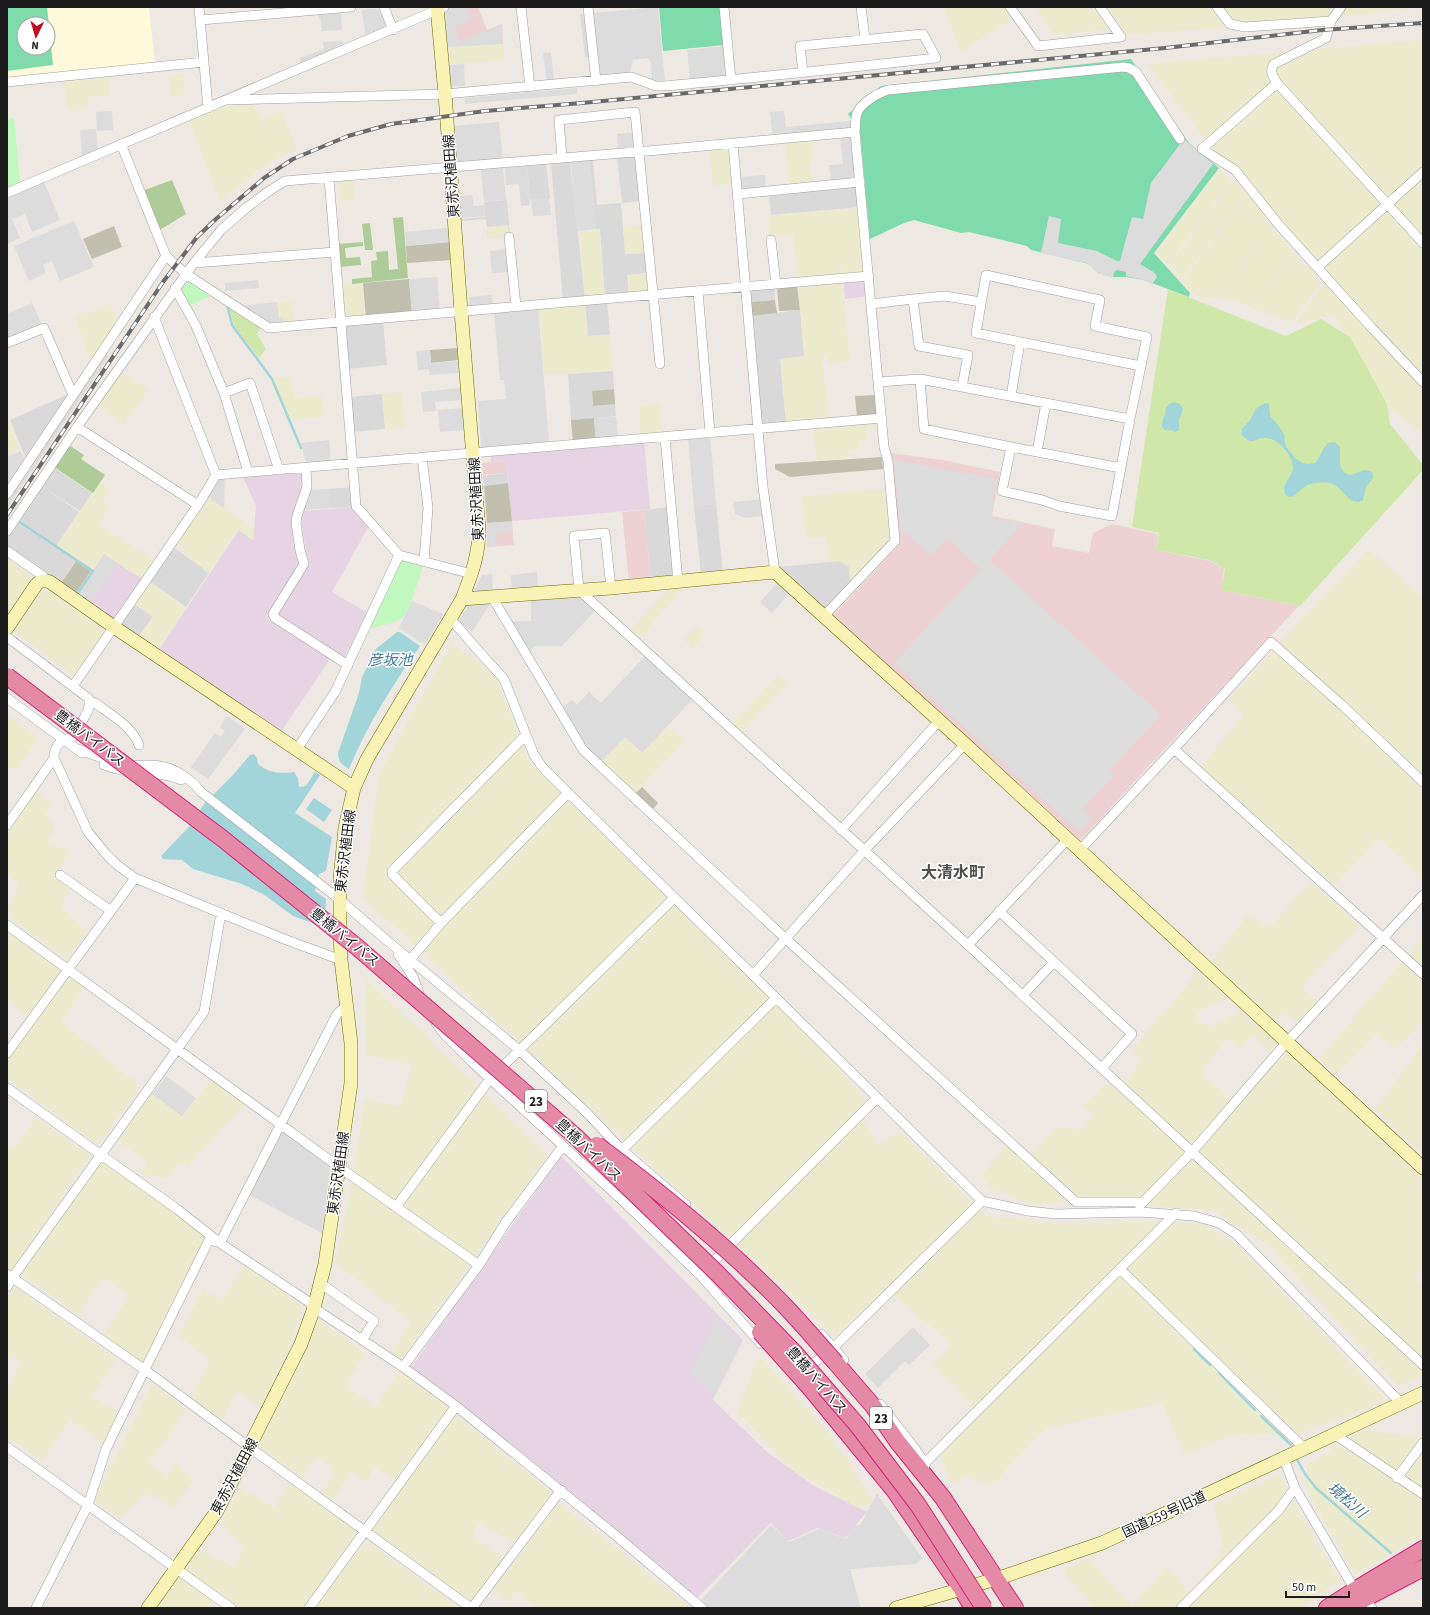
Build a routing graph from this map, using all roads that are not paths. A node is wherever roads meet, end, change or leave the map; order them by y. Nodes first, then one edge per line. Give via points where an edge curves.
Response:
1 (199, 7) edge
2 (351, 7) edge
3 (384, 7) edge
4 (521, 7) edge
5 (588, 7) edge
6 (734, 7) edge
7 (861, 7) edge
8 (1010, 7) edge
9 (1100, 7) edge
10 (1217, 7) edge
11 (1341, 7) edge
12 (439, 8) edge
13 (724, 8) edge
14 (291, 10) edge
15 (200, 20) junction
16 (1331, 21) junction
17 (393, 30) junction
18 (865, 39) junction
19 (204, 62) junction
20 (803, 73) junction
21 (731, 80) junction
22 (596, 81) junction
23 (7, 82) edge
24 (1277, 83) junction
25 (530, 87) junction
26 (445, 94) junction
27 (228, 100) junction
28 (208, 108) junction
29 (856, 132) junction
30 (1180, 138) dead end
31 (121, 144) junction
32 (733, 144) junction
33 (639, 152) junction
34 (562, 158) junction
35 (450, 167) junction
36 (1423, 172) edge
37 (329, 178) junction
38 (860, 182) junction
39 (7, 193) edge
40 (738, 194) junction
41 (1388, 204) junction
42 (509, 237) dead end
43 (771, 240) dead end
44 (1423, 242) edge
45 (335, 252) junction
46 (166, 256) junction
47 (194, 263) junction
48 (1318, 267) junction
49 (186, 274) junction
50 (869, 276) junction
51 (776, 284) junction
52 (746, 287) junction
53 (175, 288) junction
54 (698, 291) junction
55 (653, 295) junction
56 (913, 299) junction
57 (981, 302) junction
58 (871, 304) junction
59 (516, 306) junction
60 (461, 310) junction
61 (154, 317) junction
62 (341, 321) junction
63 (1020, 342) junction
64 (7, 343) edge
65 (660, 364) dead end
66 (1141, 366) junction
67 (920, 379) junction
68 (878, 382) junction
69 (1423, 382) edge
70 (962, 387) junction
71 (224, 393) junction
72 (73, 396) junction
73 (1011, 396) junction
74 (1046, 403) junction
75 (882, 418) junction
76 (1130, 419) junction
77 (77, 427) junction
78 (758, 429) junction
79 (710, 433) junction
80 (665, 436) junction
81 (1011, 447) junction
82 (1037, 452) junction
83 (474, 453) junction
84 (422, 457) junction
85 (353, 464) junction
86 (306, 468) junction
87 (1121, 468) junction
88 (279, 470) junction
89 (248, 472) junction
90 (216, 475) junction
91 (7, 494) edge
92 (198, 505) junction
93 (7, 531) edge
94 (7, 551) edge
95 (399, 555) junction
96 (424, 561) junction
97 (775, 572) junction
98 (472, 574) junction
99 (45, 580) junction
100 (678, 582) junction
101 (611, 588) junction
102 (579, 590) junction
103 (492, 597) junction
104 (462, 599) junction
105 (824, 616) junction
106 (451, 619) junction
107 (114, 627) junction
108 (7, 628) edge
109 (7, 637) edge
110 (348, 665) junction
111 (7, 676) edge
112 (74, 686) junction
113 (7, 698) edge
114 (90, 701) junction
115 (939, 721) junction
116 (526, 735) junction
117 (63, 739) junction
118 (140, 744) dead end
119 (964, 744) junction
120 (297, 749) junction
121 (1174, 749) junction
122 (54, 758) junction
123 (1423, 782) edge
124 (354, 788) junction
125 (568, 793) junction
126 (7, 825) edge
127 (841, 830) junction
128 (1067, 840) junction
129 (864, 851) junction
130 (1079, 851) junction
131 (60, 874) dead end
132 (135, 878) junction
133 (1423, 895) edge
134 (339, 898) junction
135 (674, 898) junction
136 (111, 911) junction
137 (999, 911) junction
138 (221, 912) junction
139 (441, 923) junction
140 (7, 925) edge
141 (1383, 938) junction
142 (385, 939) junction
143 (786, 939) junction
144 (968, 945) junction
145 (341, 960) junction
146 (410, 960) junction
147 (1054, 962) junction
148 (69, 969) junction
149 (1423, 974) edge
150 (753, 975) junction
151 (1023, 995) junction
152 (776, 998) junction
153 (347, 1005) junction
154 (1286, 1043) junction
155 (178, 1049) junction
156 (518, 1049) junction
157 (7, 1053) edge
158 (1102, 1068) junction
159 (490, 1079) junction
160 (7, 1088) edge
161 (525, 1091) junction
162 (877, 1098) junction
163 (282, 1124) junction
164 (563, 1146) junction
165 (622, 1150) junction
166 (1192, 1152) junction
167 (100, 1154) junction
168 (339, 1167) junction
169 (1423, 1168) edge
170 (594, 1175) junction
171 (982, 1201) junction
172 (1143, 1202) junction
173 (396, 1207) junction
174 (1140, 1212) junction
175 (1176, 1213) junction
176 (220, 1243) junction
177 (730, 1243) junction
178 (695, 1251) junction
179 (479, 1265) junction
180 (1120, 1269) junction
181 (700, 1275) junction
182 (9, 1276) edge
183 (320, 1283) junction
184 (7, 1287) edge
185 (314, 1308) junction
186 (362, 1340) junction
187 (835, 1355) junction
188 (1423, 1365) edge
189 (403, 1367) junction
190 (145, 1370) junction
191 (793, 1380) junction
192 (1423, 1393) edge
193 (1401, 1403) junction
194 (456, 1406) junction
195 (1334, 1434) junction
196 (1423, 1443) edge
197 (7, 1447) edge
198 (249, 1447) junction
199 (1305, 1448) junction
200 (1284, 1458) junction
201 (924, 1468) junction
202 (1397, 1478) junction
203 (1295, 1488) junction
204 (560, 1490) junction
205 (894, 1490) junction
206 (1423, 1494) edge
207 (88, 1505) junction
208 (365, 1531) junction
209 (1423, 1549) edge
210 (1423, 1568) edge
211 (175, 1569) junction
212 (996, 1579) junction
213 (961, 1588) junction
214 (1361, 1601) edge
215 (36, 1608) edge
216 (148, 1608) edge
217 (231, 1608) edge
218 (309, 1608) edge
219 (471, 1608) edge
220 (702, 1608) edge
221 (896, 1608) edge
222 (972, 1608) edge
223 (984, 1608) edge
224 (1015, 1608) edge
225 (1180, 1608) edge
226 (1327, 1608) edge

1 - 15 street
2 - 14 street
3 - 17 street
4 - 25 street
5 - 22 street
6 - 13 street
7 - 18 street
8 - 9 street via 1038,46 1122,37
10 - 16 street via 1230,24 1245,27
11 - 16 street
12 - 17 street
12 - 26 street, 東赤沢植田線
13 - 21 street
14 - 15 street
15 - 19 street
16 - 24 street via 1326,38 1274,64 1271,74
17 - 27 street
18 - 20 street via 800,46
18 - 20 street via 923,34 936,58
19 - 23 street
19 - 28 street
20 - 21 street
21 - 22 street via 664,86 656,86 631,77
22 - 25 street
24 - 41 street
24 - 48 street via 1202,149 1235,170 1279,225
25 - 26 street
26 - 27 street
26 - 35 street, 東赤沢植田線
27 - 28 street
28 - 31 street
29 - 30 street via 859,109 888,90 1123,67 1136,72
29 - 32 street
29 - 38 street
31 - 39 street
31 - 46 street
32 - 33 street
32 - 40 street
33 - 34 street
33 - 34 street via 635,112 559,120
33 - 55 street
34 - 35 street
35 - 37 street
35 - 60 street, 東赤沢植田線
36 - 41 street
37 - 45 street
37 - 47 street via 285,181 269,191 221,230
38 - 40 street
38 - 50 street
40 - 52 street
41 - 44 street
41 - 48 street
42 - 59 street
43 - 51 street
45 - 47 street
45 - 62 street
46 - 49 street
46 - 72 street
47 - 49 street
48 - 69 street
49 - 53 street
49 - 62 street via 269,328
50 - 51 street
50 - 58 street
51 - 52 street
52 - 54 street
52 - 78 street
53 - 61 street
53 - 71 street via 196,326
54 - 55 street
54 - 79 street
55 - 59 street
55 - 65 street
56 - 57 street via 945,296
56 - 58 street
56 - 70 street via 919,346 968,355
57 - 63 street via 976,333
57 - 66 street via 986,275 1100,300 1095,326 1146,337
58 - 68 street
59 - 60 street
60 - 62 street
60 - 83 street, 東赤沢植田線
61 - 77 street
61 - 90 street
62 - 85 street
63 - 66 street
63 - 73 street
64 - 72 street via 44,328
66 - 76 street
67 - 68 street
67 - 70 street
67 - 81 street via 924,429
68 - 75 street
70 - 73 street
71 - 88 street via 250,384
71 - 89 street
72 - 91 street
73 - 74 street
74 - 76 street
74 - 82 street
75 - 78 street
75 - 105 street via 895,540
76 - 87 street
77 - 92 street
77 - 93 street
78 - 79 street
78 - 97 street
79 - 80 street
80 - 83 street
80 - 100 street
81 - 82 street
81 - 87 street via 1002,491 1059,506 1112,516
82 - 87 street
83 - 84 street
83 - 98 street, 東赤沢植田線 via 479,530
84 - 85 street
84 - 96 street via 428,508
85 - 86 street
85 - 95 street via 356,506
86 - 88 street
86 - 110 street via 307,487 296,523 304,564 273,614 275,618
88 - 89 street
89 - 90 street
90 - 92 street
92 - 107 street
94 - 99 street
95 - 96 street
95 - 110 street
96 - 98 street
97 - 100 street
97 - 105 street
98 - 104 street, 東赤沢植田線
99 - 107 street
99 - 108 street via 38,582
100 - 101 street
101 - 102 street
101 - 102 street via 604,533 574,536
102 - 103 street
102 - 127 street
103 - 104 street
103 - 143 street via 583,750
104 - 106 street, 東赤沢植田線
105 - 115 street
106 - 116 street via 504,679
106 - 124 street, 東赤沢植田線 via 367,759
107 - 112 street
107 - 120 street
109 - 112 street
110 - 120 street via 334,692
111 - 161 highway, 豊橋バイパス / 23, bridge via 223,839 363,952
112 - 114 street
113 - 117 street
114 - 117 street via 88,711 73,737
114 - 118 street via 126,725
115 - 119 street
115 - 127 street
116 - 125 street via 538,761
116 - 139 street via 392,871 392,874
117 - 122 street via 56,748
117 - 134 street via 78,749 124,765 166,767 183,776
119 - 128 street
119 - 129 street
120 - 124 street
121 - 123 street via 1271,642
121 - 130 street
121 - 141 street
122 - 126 street
122 - 132 street via 88,832 111,859
124 - 134 street, 東赤沢植田線 via 345,828
125 - 135 street
125 - 139 street
127 - 129 street
128 - 130 street
128 - 137 street
129 - 143 street
129 - 144 street
130 - 154 street
131 - 136 street
132 - 136 street
132 - 138 street
133 - 141 street
134 - 142 street
134 - 145 street, 東赤沢植田線
135 - 150 street
135 - 156 street
136 - 148 street
137 - 144 street
137 - 147 street
138 - 145 street
138 - 155 street via 204,1012
139 - 146 street
140 - 148 street
141 - 149 street
141 - 154 street
142 - 146 street
142 - 159 street via 397,951 413,977 426,1010 457,1049
143 - 150 street
143 - 172 street via 1076,1202
144 - 151 street
145 - 153 street, 東赤沢植田線
146 - 156 street
147 - 151 street
147 - 158 street via 1132,1034
148 - 155 street
148 - 157 street
150 - 152 street
151 - 158 street
152 - 162 street
152 - 165 street
153 - 163 street via 337,1014
153 - 168 street, 東赤沢植田線 via 351,1043 351,1083
154 - 166 street
154 - 169 street
155 - 163 street
155 - 167 street
156 - 159 street
156 - 165 street via 585,1111
158 - 166 street
159 - 164 street
159 - 173 street
160 - 167 street
161 - 178 highway, 豊橋バイパス / 23, bridge via 576,1136
161 - 187 highway, 23, bridge via 659,1192 735,1258
162 - 171 street
162 - 177 street
163 - 168 street
163 - 176 street
164 - 170 street
164 - 179 street via 506,1222
165 - 170 street
165 - 177 street
166 - 172 street
166 - 188 street
167 - 176 street
167 - 182 street
168 - 173 street
168 - 183 street, 東赤沢植田線
170 - 181 street
171 - 174 street via 1056,1214
171 - 187 street
172 - 174 street via 1140,1205
173 - 179 street
174 - 175 street
175 - 180 street
175 - 193 street via 1208,1219 1236,1234
176 - 185 street via 309,1302
176 - 190 street via 209,1240
177 - 181 street
177 - 187 street via 788,1298
178 - 205 highway, 23, bridge via 707,1274 811,1389
178 - 223 highway, 豊橋バイパス / 23, bridge via 794,1352 858,1426 918,1505
179 - 189 street
180 - 199 street
180 - 201 street
181 - 191 street
182 - 184 street
182 - 190 street
183 - 185 street, 東赤沢植田線
183 - 186 street via 374,1321
185 - 186 street
185 - 198 street, 東赤沢植田線 via 301,1344
186 - 189 street
187 - 191 street
187 - 201 highway, 23 via 897,1441
189 - 194 street
190 - 198 street
190 - 207 street via 106,1448
191 - 205 street via 866,1466
192 - 193 street, 国道259号旧道
193 - 195 street, 国道259号旧道
194 - 204 street
194 - 208 street
195 - 199 street, 国道259号旧道
195 - 202 street
196 - 202 street
197 - 207 street
198 - 208 street
198 - 211 street, 東赤沢植田線 via 217,1511
199 - 200 street, 国道259号旧道
200 - 203 street
200 - 212 street, 国道259号旧道 via 1102,1543
201 - 212 highway, 23
202 - 206 street
203 - 214 street
203 - 225 street via 1278,1511
204 - 219 street
204 - 220 street
205 - 213 highway, 23
207 - 211 street
207 - 215 street
208 - 218 street
208 - 219 street
209 - 214 highway
210 - 214 highway
211 - 216 street, 東赤沢植田線
211 - 217 street
212 - 213 street, 国道259号旧道
212 - 224 highway, 23
213 - 221 street, 国道259号旧道
213 - 222 highway, 23
214 - 226 highway

